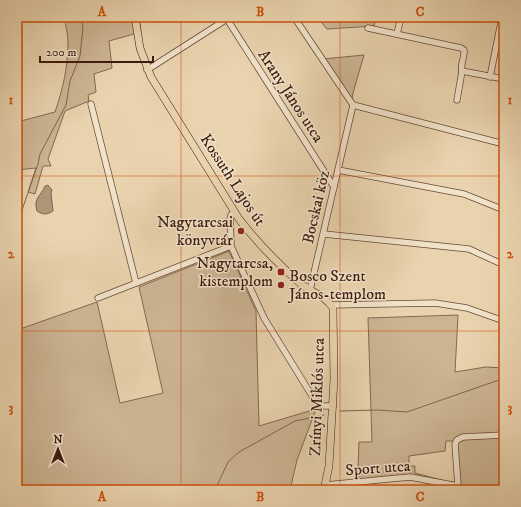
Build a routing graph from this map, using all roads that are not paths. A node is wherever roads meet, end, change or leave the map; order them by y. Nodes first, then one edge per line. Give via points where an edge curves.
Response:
1 (135, 17) edge
2 (294, 17) edge
3 (401, 17) edge
4 (502, 17) edge
5 (228, 18) edge
6 (368, 28) dead end
7 (397, 34) junction
8 (147, 70) junction
9 (462, 71) junction
10 (490, 77) junction
11 (504, 79) edge
12 (457, 100) dead end
13 (91, 104) dead end
14 (353, 106) junction
15 (504, 144) edge
16 (338, 170) junction
17 (334, 187) junction
18 (504, 210) edge
19 (235, 213) junction
20 (324, 234) junction
21 (231, 246) junction
22 (504, 265) edge
23 (136, 283) junction
24 (310, 290) junction
25 (98, 298) dead end
26 (331, 305) junction
27 (504, 321) edge
28 (333, 407) junction
29 (504, 435) edge
30 (325, 488) edge

1 - 8 main road, Kossuth Lajos út
2 - 14 street
3 - 7 street
4 - 10 street
5 - 8 street
5 - 17 street, Arany János utca
6 - 7 street
7 - 9 street via 461,48 464,50
8 - 19 main road, Kossuth Lajos út
9 - 10 street
9 - 12 street
10 - 11 street
13 - 23 street
14 - 15 street
14 - 16 street, Bocskai köz
16 - 17 street, Bocskai köz
16 - 18 street via 464,194
17 - 20 street, Bocskai köz
19 - 21 street via 230,219
19 - 24 main road, Kossuth Lajos út via 254,238
20 - 22 street via 468,249
20 - 24 street, Bocskai köz
21 - 23 street
21 - 28 street via 264,318 306,387 321,406
23 - 25 street
24 - 26 main road, Kossuth Lajos út
26 - 27 street via 435,303 467,308
26 - 28 main road, Zrínyi Miklós utca via 334,314
28 - 30 main road, Zrínyi Miklós utca
29 - 30 street, Sport utca via 463,437 457,440 458,486 410,476

